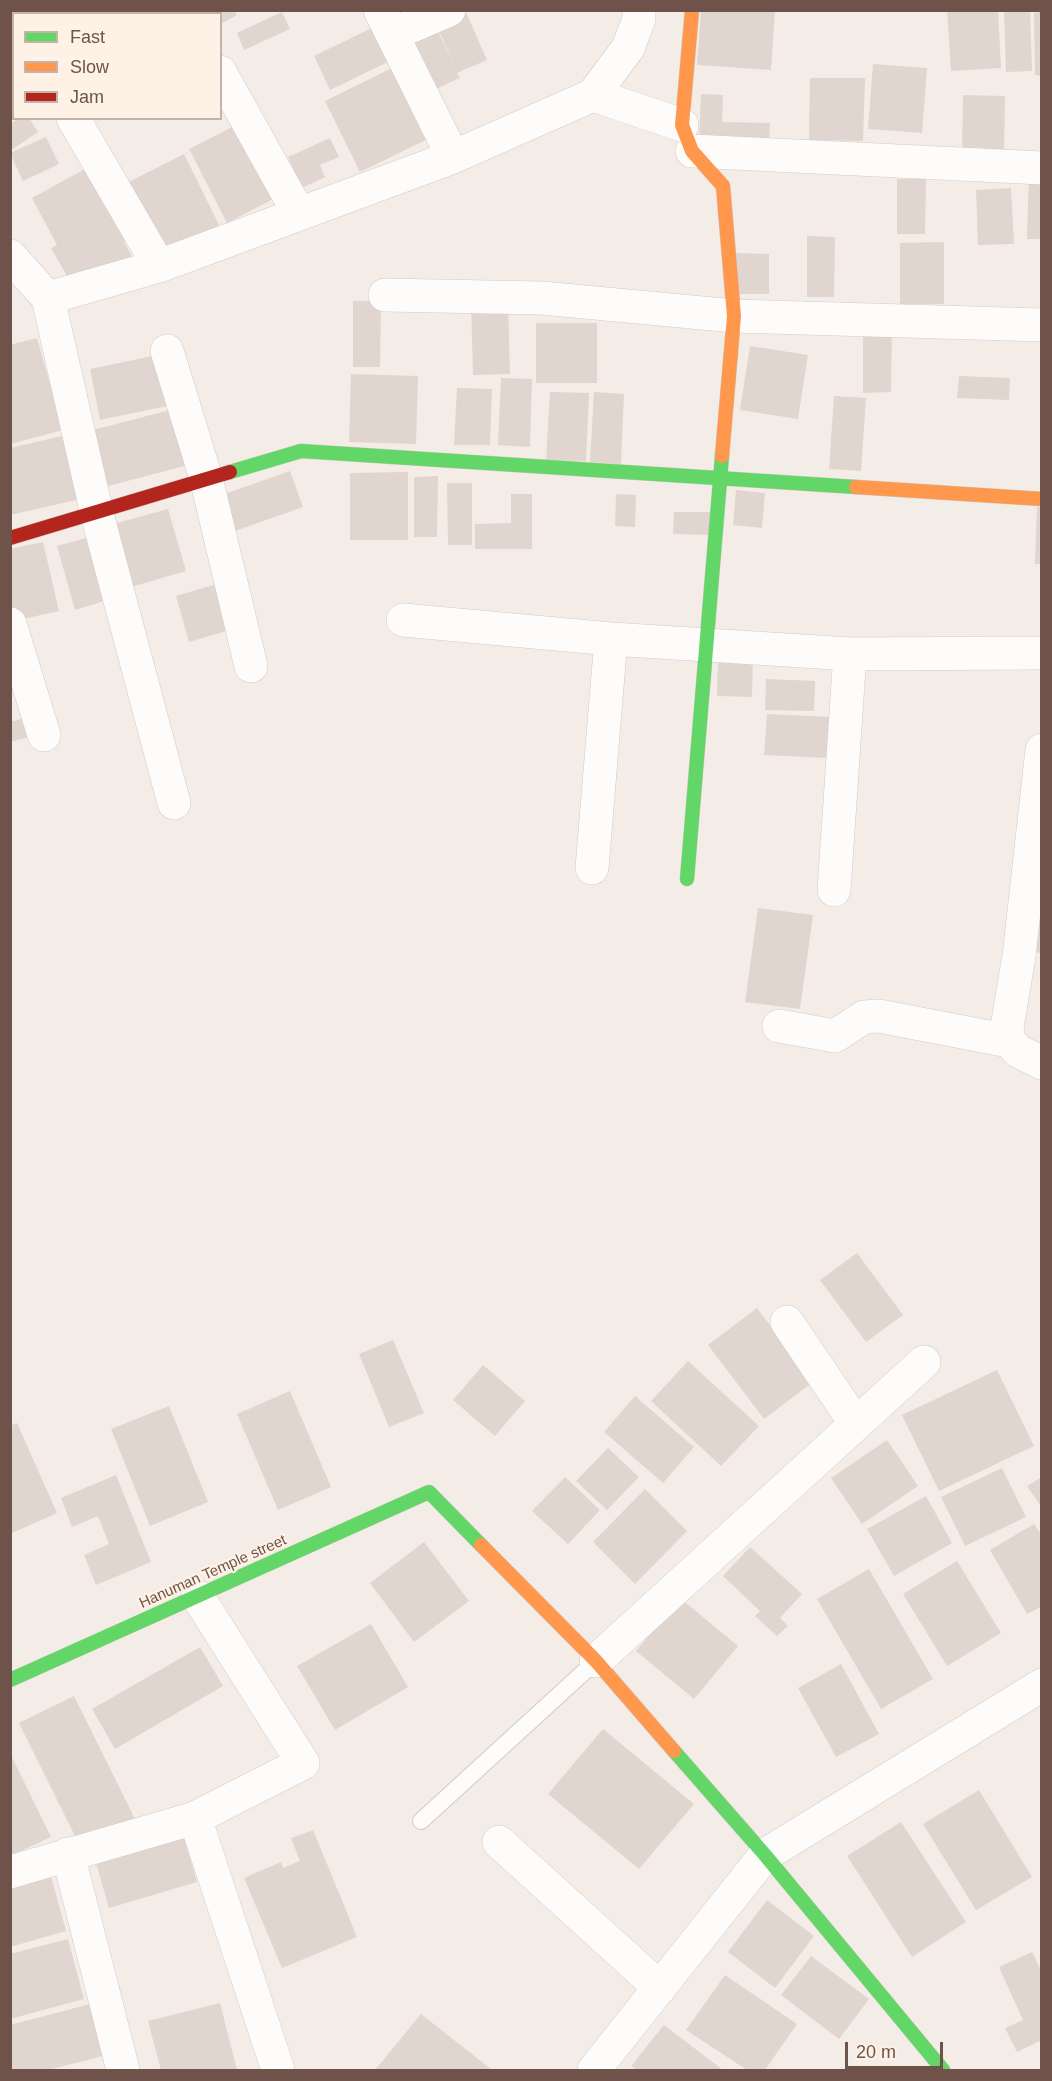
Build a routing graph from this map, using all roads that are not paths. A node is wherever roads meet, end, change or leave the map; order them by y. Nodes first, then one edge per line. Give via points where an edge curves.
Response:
1 (449, 10) edge
2 (639, 10) edge
3 (692, 10) edge
4 (387, 22) edge
5 (222, 76) edge
6 (607, 100) junction
7 (74, 120) edge
8 (676, 131) junction
9 (453, 157) junction
10 (1041, 168) edge
11 (298, 214) junction
12 (10, 256) edge
13 (159, 266) junction
14 (385, 295) dead end
15 (734, 316) junction
16 (52, 318) junction
17 (1041, 325) edge
18 (167, 351) dead end
19 (206, 478) junction
20 (722, 480) junction
21 (1041, 499) edge
22 (97, 514) junction
23 (10, 538) edge
24 (404, 620) dead end
25 (10, 624) edge
26 (611, 639) junction
27 (706, 646) junction
28 (1041, 653) edge
29 (850, 654) junction
30 (251, 666) dead end
31 (44, 735) dead end
32 (1041, 750) edge
33 (174, 803) dead end
34 (592, 868) dead end
35 (687, 879) dead end
36 (834, 890) dead end
37 (1033, 896) edge
38 (1030, 959) edge
39 (779, 1026) dead end
40 (1009, 1041) junction
41 (1041, 1063) edge
42 (787, 1322) dead end
43 (924, 1362) dead end
44 (856, 1424) junction
45 (198, 1597) junction
46 (596, 1661) junction
47 (10, 1680) edge
48 (1041, 1685) edge
49 (195, 1818) junction
50 (421, 1821) dead end
51 (499, 1842) dead end
52 (68, 1854) junction
53 (765, 1855) junction
54 (10, 1872) edge
55 (660, 1988) junction
56 (123, 2070) edge
57 (278, 2070) edge
58 (594, 2070) edge
59 (943, 2070) edge

1 - 4 street
2 - 6 street via 639,19
3 - 8 street
4 - 9 street
5 - 11 street
6 - 8 street
6 - 9 street
7 - 13 street
8 - 10 street
8 - 15 street via 723,186
9 - 11 street
11 - 13 street
12 - 16 street
13 - 16 street
14 - 15 street via 542,298
15 - 17 street
15 - 20 street
16 - 22 street
18 - 19 street
19 - 20 street via 301,451
19 - 22 street
19 - 30 street
20 - 21 street
20 - 27 street
22 - 23 street
22 - 33 street
24 - 26 street
25 - 31 street
26 - 27 street
26 - 34 street
27 - 29 street
27 - 35 street
28 - 29 street
29 - 36 street
32 - 37 street
37 - 38 street
38 - 40 street via 1007,1027
39 - 40 street via 835,1036 864,1017 879,1016
40 - 41 street via 1018,1051
42 - 44 street
43 - 44 street
44 - 46 street
45 - 46 street, Hanuman Temple street via 429,1492
45 - 47 street, Hanuman Temple street
45 - 49 street via 303,1763
46 - 50 lane
46 - 53 street
48 - 53 street
49 - 52 street
49 - 57 street
51 - 55 street
52 - 54 street
52 - 56 street
53 - 55 street
53 - 59 street
55 - 58 street

